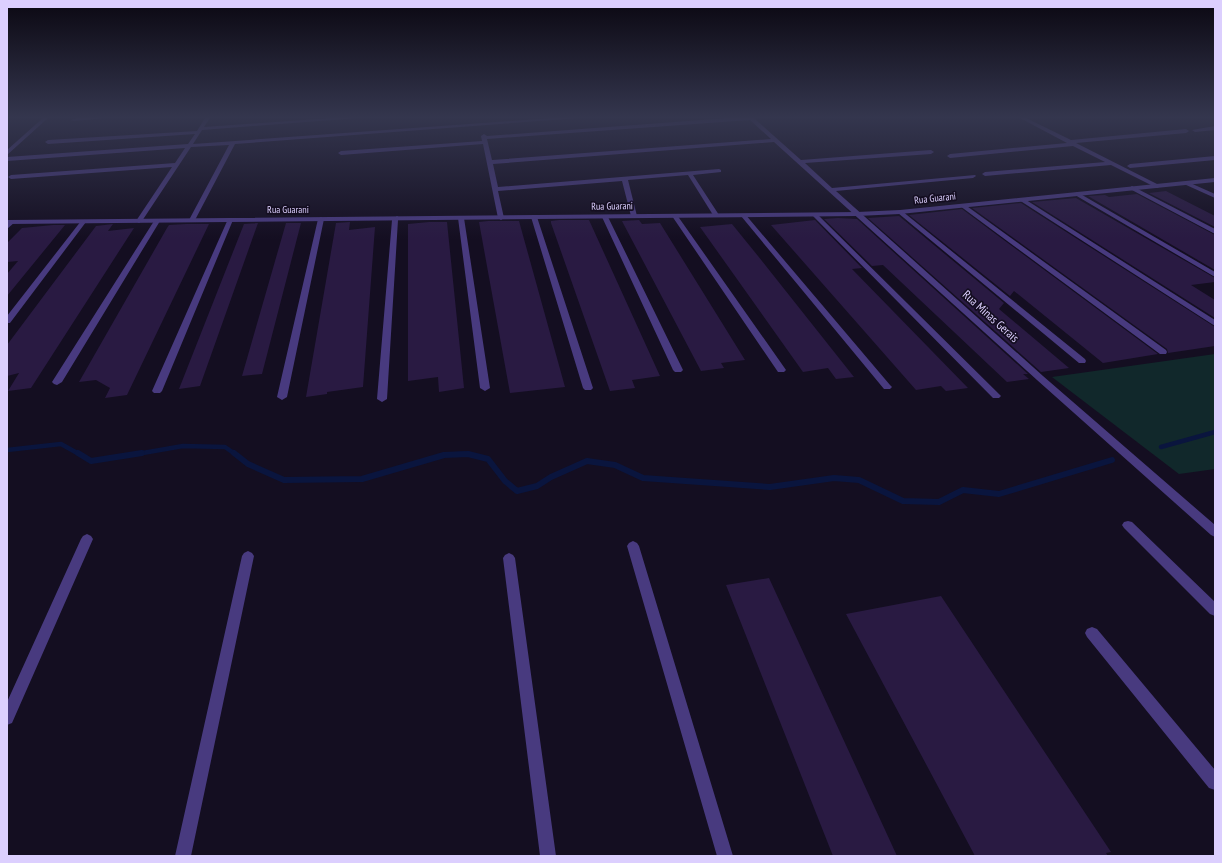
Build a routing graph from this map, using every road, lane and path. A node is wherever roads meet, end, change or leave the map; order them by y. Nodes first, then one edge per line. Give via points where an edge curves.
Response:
1 (17, 158) edge
2 (182, 158) edge
3 (225, 158) edge
4 (490, 158) edge
5 (539, 158) edge
6 (796, 158) edge
7 (849, 158) edge
8 (1103, 158) edge
9 (1212, 158) edge
10 (7, 159) edge
11 (491, 162) junction
12 (800, 162) junction
13 (1112, 163) junction
14 (177, 165) junction
15 (1130, 166) dead end
16 (719, 171) dead end
17 (690, 174) junction
18 (985, 174) dead end
19 (973, 176) dead end
20 (11, 177) dead end
21 (625, 180) junction
22 (1215, 180) edge
23 (1186, 183) junction
24 (1157, 186) junction
25 (1132, 188) junction
26 (496, 189) junction
27 (831, 190) junction
28 (1077, 194) junction
29 (1215, 196) edge
30 (1021, 199) junction
31 (962, 205) junction
32 (900, 212) junction
33 (814, 214) junction
34 (857, 214) junction
35 (716, 215) junction
36 (744, 215) junction
37 (634, 216) junction
38 (675, 216) junction
39 (534, 217) junction
40 (604, 217) junction
41 (398, 218) junction
42 (461, 218) junction
43 (501, 218) junction
44 (321, 219) junction
45 (192, 220) junction
46 (230, 220) junction
47 (139, 221) junction
48 (157, 221) junction
49 (83, 222) junction
50 (9, 224) edge
51 (1215, 232) edge
52 (1215, 275) edge
53 (7, 321) edge
54 (1215, 324) edge
55 (1163, 352) dead end
56 (1082, 361) dead end
57 (678, 370) dead end
58 (780, 370) dead end
59 (57, 382) dead end
60 (887, 387) dead end
61 (485, 388) dead end
62 (588, 388) dead end
63 (157, 391) dead end
64 (996, 396) dead end
65 (282, 397) dead end
66 (382, 399) dead end
67 (1128, 525) dead end
68 (1215, 532) edge
69 (87, 539) dead end
70 (633, 546) dead end
71 (248, 556) dead end
72 (510, 558) dead end
73 (1215, 610) edge
74 (1092, 633) dead end
75 (7, 718) edge
76 (1215, 782) edge
77 (183, 856) edge
78 (548, 856) edge
79 (725, 856) edge

1 - 10 street
2 - 14 street
3 - 45 street
4 - 11 street
5 - 11 street
6 - 12 street, Rua Minas Gerais
7 - 12 street
8 - 13 street
9 - 15 street
11 - 26 street
12 - 27 street, Rua Minas Gerais
13 - 18 street
13 - 24 street
14 - 20 street
14 - 47 street
16 - 17 street
17 - 21 street
17 - 35 street
19 - 27 street
21 - 26 street
21 - 37 street
22 - 23 street, Rua Guarani
23 - 24 street, Rua Guarani
23 - 29 street
24 - 25 street, Rua Guarani
25 - 28 street, Rua Guarani
25 - 51 street
26 - 43 street
27 - 34 street, Rua Minas Gerais
28 - 30 street, Rua Guarani
28 - 52 street
30 - 31 street, Rua Guarani
30 - 54 street
31 - 32 street, Rua Guarani
31 - 55 street
32 - 34 street, Rua Guarani
32 - 56 street
33 - 34 street, Rua Guarani
33 - 36 street, Rua Guarani
33 - 64 street
34 - 68 street, Rua Minas Gerais
35 - 36 street, Rua Guarani
35 - 38 street, Rua Guarani
36 - 60 street
37 - 38 street, Rua Guarani
37 - 40 street, Rua Guarani
38 - 58 street
39 - 40 street, Rua Guarani
39 - 43 street, Rua Guarani
39 - 62 street
40 - 57 street
41 - 42 street, Rua Guarani
41 - 44 street, Rua Guarani
41 - 66 street via 395,220
42 - 43 street, Rua Guarani
42 - 61 street
44 - 46 street, Rua Guarani
44 - 65 street
45 - 46 street, Rua Guarani
45 - 48 street, Rua Guarani
46 - 63 street
47 - 48 street, Rua Guarani
47 - 49 street, Rua Guarani
48 - 59 street
49 - 50 street, Rua Guarani
49 - 53 street
67 - 73 street
69 - 75 street
70 - 79 street
71 - 77 street
72 - 78 street
74 - 76 street

